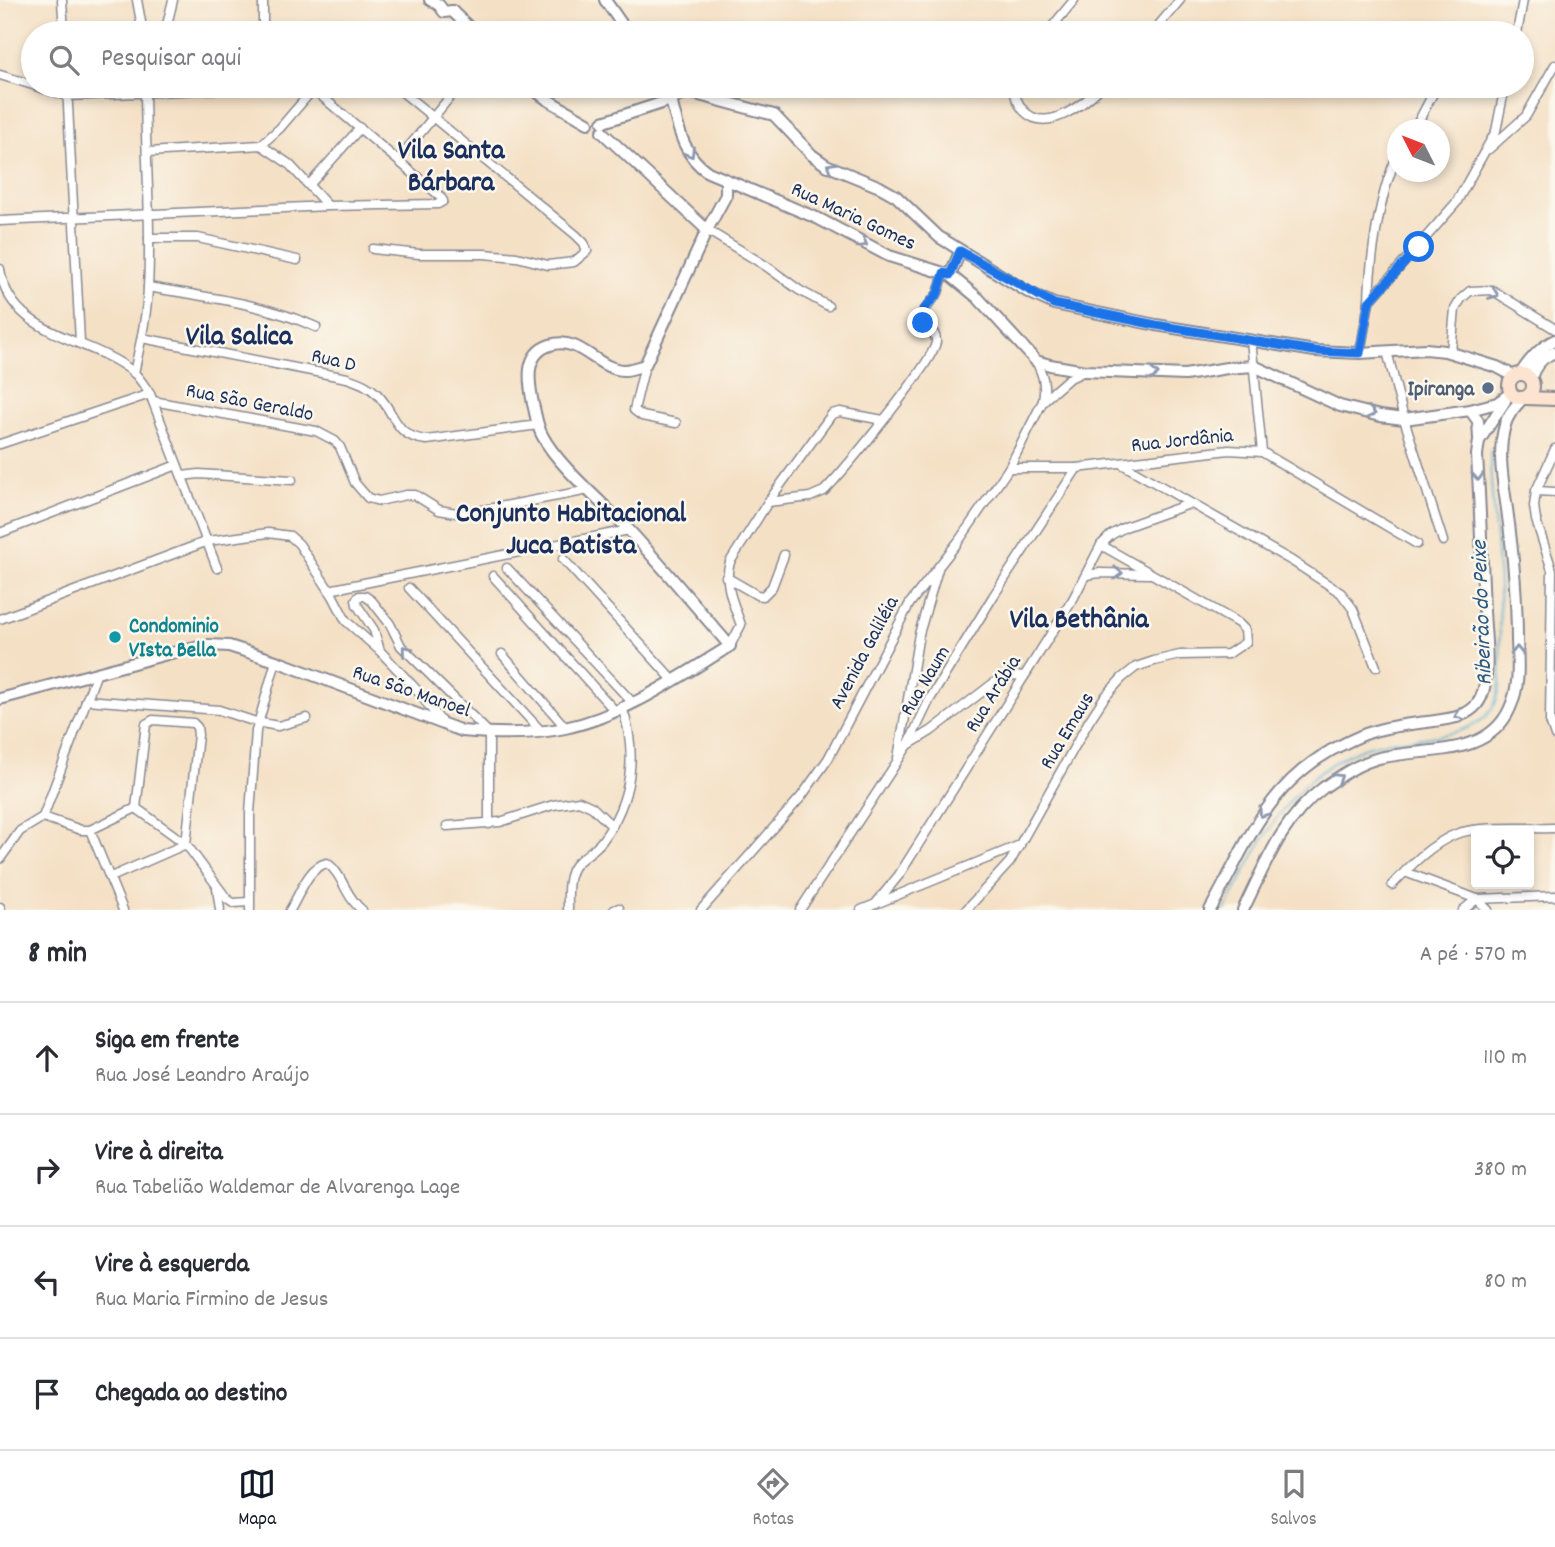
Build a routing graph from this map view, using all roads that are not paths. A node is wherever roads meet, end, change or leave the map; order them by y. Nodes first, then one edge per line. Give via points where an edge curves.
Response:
1 (62, 0) edge
2 (138, 0) edge
3 (173, 0) edge
4 (263, 0) edge
5 (605, 0) edge
6 (1074, 0) edge
7 (1180, 0) edge
8 (1523, 0) edge
9 (436, 2) edge
10 (453, 5) edge
11 (63, 21) edge
12 (141, 21) edge
13 (168, 21) edge
14 (263, 21) edge
15 (466, 21) edge
16 (620, 21) edge
17 (1057, 21) edge
18 (1162, 21) edge
19 (1519, 21) edge
20 (1555, 65) edge
21 (0, 75) edge
22 (21, 81) edge
23 (68, 98) edge
24 (145, 98) edge
25 (306, 98) edge
26 (327, 98) edge
27 (409, 98) edge
28 (449, 98) edge
29 (545, 98) edge
30 (714, 98) edge
31 (1016, 98) edge
32 (1087, 98) edge
33 (1431, 98) edge
34 (1503, 98) edge
35 (671, 100) joint
36 (433, 118) junction
37 (1420, 119) edge
38 (602, 127) junction
39 (360, 128) junction
40 (261, 145) junction
41 (1487, 151) junction
42 (148, 152) junction
43 (398, 160) junction
44 (726, 180) junction
45 (1387, 181) edge
46 (310, 184) junction
47 (758, 193) junction
48 (726, 195) junction
49 (328, 206) junction
50 (148, 215) junction
51 (73, 216) junction
52 (0, 221) edge
53 (707, 230) junction
54 (149, 238) junction
55 (373, 249) dead end
56 (960, 251) junction
57 (297, 260) dead end
58 (0, 269) edge
59 (947, 274) junction
60 (148, 287) junction
61 (1369, 302) junction
62 (828, 306) dead end
63 (316, 327) dead end
64 (1555, 329) edge
65 (142, 338) junction
66 (1251, 340) junction
67 (1555, 340) edge
68 (80, 342) junction
69 (1387, 351) junction
70 (1451, 352) junction
71 (1555, 352) edge
72 (1360, 353) junction
73 (1036, 360) junction
74 (645, 365) junction
75 (1254, 366) junction
76 (1085, 371) junction
77 (134, 373) junction
78 (1525, 378) junction
79 (1518, 396) junction
80 (152, 398) junction
81 (1553, 399) edge
82 (1043, 401) junction
83 (1470, 410) junction
84 (883, 419) junction
85 (1404, 419) junction
86 (676, 423) dead end
87 (538, 425) junction
88 (1479, 441) junction
89 (0, 444) edge
90 (1555, 449) edge
91 (1262, 452) junction
92 (1120, 463) junction
93 (177, 465) junction
94 (1009, 468) junction
95 (1077, 468) junction
96 (182, 476) junction
97 (292, 480) dead end
98 (589, 490) junction
99 (1536, 491) junction
100 (1555, 492) edge
101 (768, 502) junction
102 (1189, 503) junction
103 (629, 530) junction
104 (0, 533) edge
105 (208, 541) junction
106 (1443, 541) dead end
107 (1417, 544) dead end
108 (1101, 545) junction
109 (784, 555) dead end
110 (563, 559) dead end
111 (939, 566) junction
112 (217, 568) dead end
113 (507, 568) dead end
114 (1150, 574) junction
115 (1086, 575) junction
116 (493, 576) dead end
117 (726, 577) junction
118 (409, 588) dead end
119 (329, 590) junction
120 (0, 619) edge
121 (730, 646) junction
122 (380, 651) junction
123 (502, 653) dead end
124 (276, 661) junction
125 (1376, 667) dead end
126 (96, 675) junction
127 (1024, 676) junction
128 (673, 680) junction
129 (0, 699) edge
130 (86, 700) junction
131 (623, 707) junction
132 (307, 718) dead end
133 (257, 722) junction
134 (443, 725) junction
135 (566, 728) junction
136 (540, 730) junction
137 (489, 733) junction
138 (1555, 736) edge
139 (908, 745) junction
140 (897, 761) junction
141 (136, 808) junction
142 (43, 817) junction
143 (489, 824) junction
144 (447, 826) dead end
145 (612, 826) junction
146 (1555, 828) edge
147 (90, 830) junction
148 (186, 844) junction
149 (1021, 845) junction
150 (0, 859) edge
151 (1405, 872) junction
152 (111, 877) junction
153 (1392, 885) dead end
154 (217, 888) junction
155 (1555, 896) edge
156 (1477, 899) junction
157 (877, 902) junction
158 (250, 906) edge
159 (123, 910) edge
160 (220, 910) edge
161 (290, 910) edge
162 (362, 910) edge
163 (568, 910) edge
164 (701, 910) edge
165 (800, 910) edge
166 (861, 910) edge
167 (966, 910) edge
168 (1210, 910) edge
169 (1243, 910) edge
170 (1464, 910) edge
171 (1488, 910) edge

1 - 11 street
2 - 12 street
3 - 13 street
4 - 14 street
5 - 16 street
6 - 17 street
7 - 18 street
8 - 19 street
9 - 10 street via 444,12
10 - 15 street
20 - 41 street via 1526,116
21 - 22 street
23 - 51 street
24 - 42 street
25 - 40 street
26 - 39 street
27 - 36 street
28 - 36 street
29 - 38 street via 588,123 594,118
56 -> 30 street via 896,196 812,155 774,115
31 - 32 street via 1028,116 1045,120
33 - 37 street
34 - 41 street
35 - 38 street
35 -> 44 street, Rua Maria Gomes via 692,159
36 - 43 street
36 - 55 street via 576,235 587,251 574,262 548,265 517,257
38 - 53 street
39 - 43 street
39 - 46 street
40 - 42 street
40 - 46 street
41 - 61 street via 1456,203
42 - 50 street
43 - 49 street via 442,202
44 - 47 street, Rua Maria Gomes
44 - 48 street
45 - 61 street
46 - 49 street
47 - 48 street
47 -> 59 street, Rua Maria Gomes via 889,256
48 - 53 street
49 - 50 street
50 - 51 street
50 - 54 street
51 - 52 street
51 - 68 street
53 - 62 street
53 - 74 street
54 - 57 street via 198,238
54 - 60 street
56 - 59 street
56 - 66 street via 1054,304
58 - 68 street via 8,295 29,320
59 - 73 street, Rua Maria Gomes via 978,298
59 - 84 street via 921,315 935,335 934,348
60 - 63 street via 260,307
60 - 65 street
61 - 72 street
70 -> 64 street via 1455,309 1470,291 1492,290
65 - 77 street
65 - 87 street, Rua D via 347,378 370,387 398,426 416,439
66 - 72 street
66 - 75 street
67 - 78 street via 1534,355
68 - 77 street
69 - 70 street
69 - 72 street
69 - 85 street
70 - 78 street
71 - 78 street
73 - 76 street
73 - 82 street via 1044,376
74 - 86 street via 634,410
74 - 87 street via 616,369 583,349 551,345 533,358 529,367
76 -> 75 street via 1185,375
75 -> 85 street via 1340,406
75 - 91 street
76 - 82 street
77 - 80 street
78 - 79 main road via 1532,393
78 - 79 main road via 1509,384
78 - 81 main road
79 - 81 main road
79 - 83 street
79 - 88 street via 1501,405
169 -> 79 street via 1280,833 1323,788 1377,759 1468,745 1505,720 1516,695 1517,638 1515,571 1500,453 1505,423
80 - 89 street
80 - 93 street
80 - 98 street, Rua São Geraldo via 316,431 335,441 355,483 368,498 379,501 415,495 439,510 462,514
82 - 94 street, Avenida Galiléia
83 - 85 street
83 - 88 street via 1478,421
84 - 101 street via 824,491
84 - 101 street via 832,414
85 - 106 street
87 - 98 street via 552,449
88 -> 168 street via 1485,680 1477,705 1457,717 1378,730 1349,740 1289,780 1256,821
90 - 99 street
91 - 92 street, Rua Jordânia via 1229,450
91 - 107 street, Rua Jordânia
92 - 95 street, Rua Jordânia
92 - 102 street
93 - 96 street
93 - 104 street
94 - 95 street, Rua Jordânia
94 - 111 street, Avenida Galiléia
95 - 139 street, Rua Naum via 930,699
96 - 97 street
96 - 105 street
98 - 103 street
99 - 100 street
99 - 138 street via 1536,520 1552,570 1550,721
101 - 117 street via 730,562
102 - 108 street, Rua Arábia via 1125,527
102 - 125 street via 1341,593 1353,609
103 - 119 street
103 - 121 street
105 - 112 street
105 - 119 street via 268,533 290,536
105 - 120 street
108 - 114 street
108 - 115 street, Rua Arábia
109 - 117 street via 772,587 763,596
110 - 128 street
111 - 140 street via 919,634
111 - 164 street, Avenida Galiléia via 910,603 828,759 801,797
113 - 131 street
115 -> 114 street
114 - 149 street, Rua Emaus via 1238,622 1245,630 1246,642 1228,654 1180,655 1154,661 1122,678 1089,721
115 - 127 street, Rua Arábia
116 - 131 street
117 - 121 street via 741,625
118 - 136 street
119 - 122 street via 346,621
121 - 128 street, Rua São Manoel
122 - 134 street
137 -> 122 street via 401,646 372,601 359,596 357,605 374,630
123 - 135 street
124 - 126 street, Rua São Manoel via 229,646 209,645
124 - 133 street
124 - 134 street, Rua São Manoel
126 - 129 street, Rua São Manoel
126 - 130 street
127 - 139 street via 1013,674 995,682
127 - 157 street, Rua Arábia via 899,875
128 - 131 street, Rua São Manoel
130 - 133 street via 219,710
130 - 142 street
131 - 135 street, Rua São Manoel
131 - 145 street via 631,736 629,787
132 - 133 street via 278,726
133 - 158 street via 250,813
134 - 137 street, Rua São Manoel
135 - 136 street, Rua São Manoel
136 - 137 street, Rua São Manoel
137 - 143 street
139 - 140 street, Rua Naum
140 - 165 street, Rua Naum
141 - 147 street
141 - 148 street
141 - 148 street via 146,724 153,720 189,722 197,727
142 - 147 street
142 - 150 street via 20,831
143 - 144 street
143 - 145 street via 579,801
145 - 163 street via 595,850 573,869
146 - 151 street via 1459,833
147 - 152 street
148 - 152 street
148 - 154 street
149 - 157 street
149 - 167 street, Rua Emaus
151 - 153 street
151 - 156 street
152 - 159 street
154 - 158 street via 233,903
154 - 160 street
155 - 156 street
156 - 170 street
156 - 171 street
157 - 166 street
161 - 162 street via 310,876 327,863

